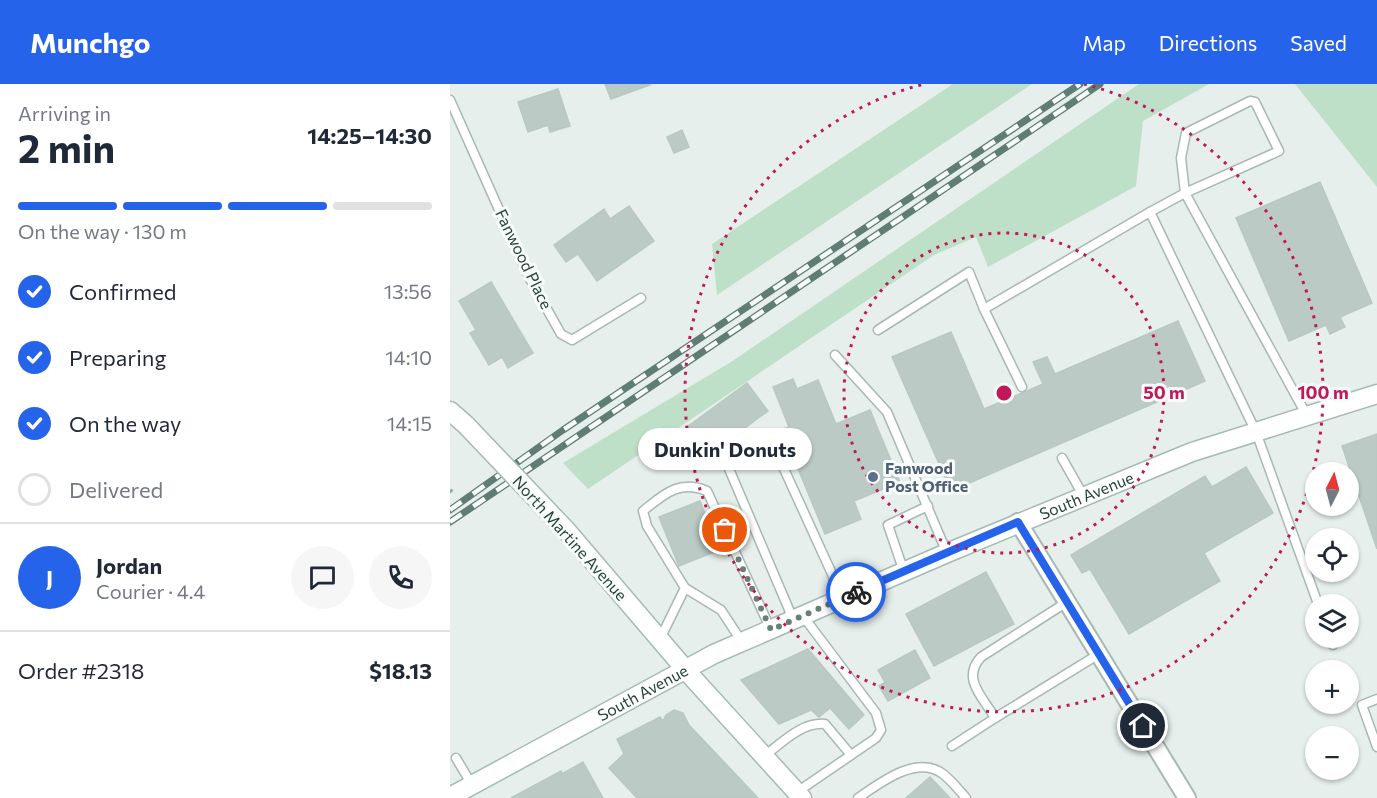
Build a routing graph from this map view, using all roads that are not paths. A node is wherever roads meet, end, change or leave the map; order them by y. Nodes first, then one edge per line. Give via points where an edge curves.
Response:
1 (450, 100) edge
2 (1185, 192) junction
3 (1150, 212) junction
4 (641, 298) dead end
5 (984, 309) junction
6 (878, 330) dead end
7 (835, 355) dead end
8 (1022, 387) dead end
9 (1377, 394) edge
10 (450, 411) edge
11 (1307, 416) junction
12 (1256, 432) junction
13 (1062, 458) dead end
14 (1083, 495) junction
15 (928, 506) junction
16 (1018, 522) junction
17 (947, 553) junction
18 (904, 572) junction
19 (684, 588) junction
20 (1314, 594) edge
21 (843, 598) junction
22 (1067, 602) junction
23 (798, 618) junction
24 (771, 630) junction
25 (660, 639) junction
26 (742, 642) junction
27 (1099, 654) junction
28 (684, 669) junction
29 (1377, 699) edge
30 (995, 718) junction
31 (952, 746) dead end
32 (1377, 747) edge
33 (851, 755) junction
34 (764, 756) junction
35 (456, 758) dead end
36 (472, 785) junction
37 (800, 795) edge
38 (450, 797) edge
39 (858, 798) edge
40 (966, 798) edge
41 (1187, 798) edge

1 - 4 lane, Fanwood Place via 530,279 561,334 572,340
2 - 2 lane via 1279,151 1255,102 1186,133 1181,158
2 - 3 lane
2 - 11 lane
3 - 5 lane
3 - 12 lane
5 - 6 lane via 969,272
5 - 8 lane
7 - 15 lane via 887,412
9 - 11 main road, South Avenue
10 - 25 main road, North Martine Avenue, bridge via 567,531
11 - 12 main road, South Avenue
12 - 14 main road, South Avenue via 1192,452
12 - 20 lane
13 - 14 lane
14 - 16 main road, South Avenue
15 - 17 lane
15 - 18 lane via 888,525
16 - 17 main road, South Avenue
16 - 22 street
17 - 18 main road, South Avenue
18 - 21 main road, South Avenue
19 - 24 lane via 646,526 643,511 671,489 699,487 707,491
19 - 25 lane
19 - 26 lane via 721,610
21 - 23 main road, South Avenue
21 - 23 lane via 769,436 724,457
22 - 27 street
22 - 30 lane via 973,666 971,680
23 - 24 main road, South Avenue
23 - 33 lane via 880,722 876,738
24 - 26 main road, South Avenue
25 - 28 main road, North Martine Avenue
26 - 28 main road, South Avenue
27 - 30 lane
27 - 41 street
28 - 34 main road, North Martine Avenue
28 - 36 main road, South Avenue
29 - 32 lane via 1362,705
30 - 31 lane
33 - 34 lane via 825,724 813,723
33 - 37 lane
34 - 37 main road, North Martine Avenue
35 - 36 lane
36 - 38 main road, South Avenue
39 - 40 lane via 914,767 942,773

